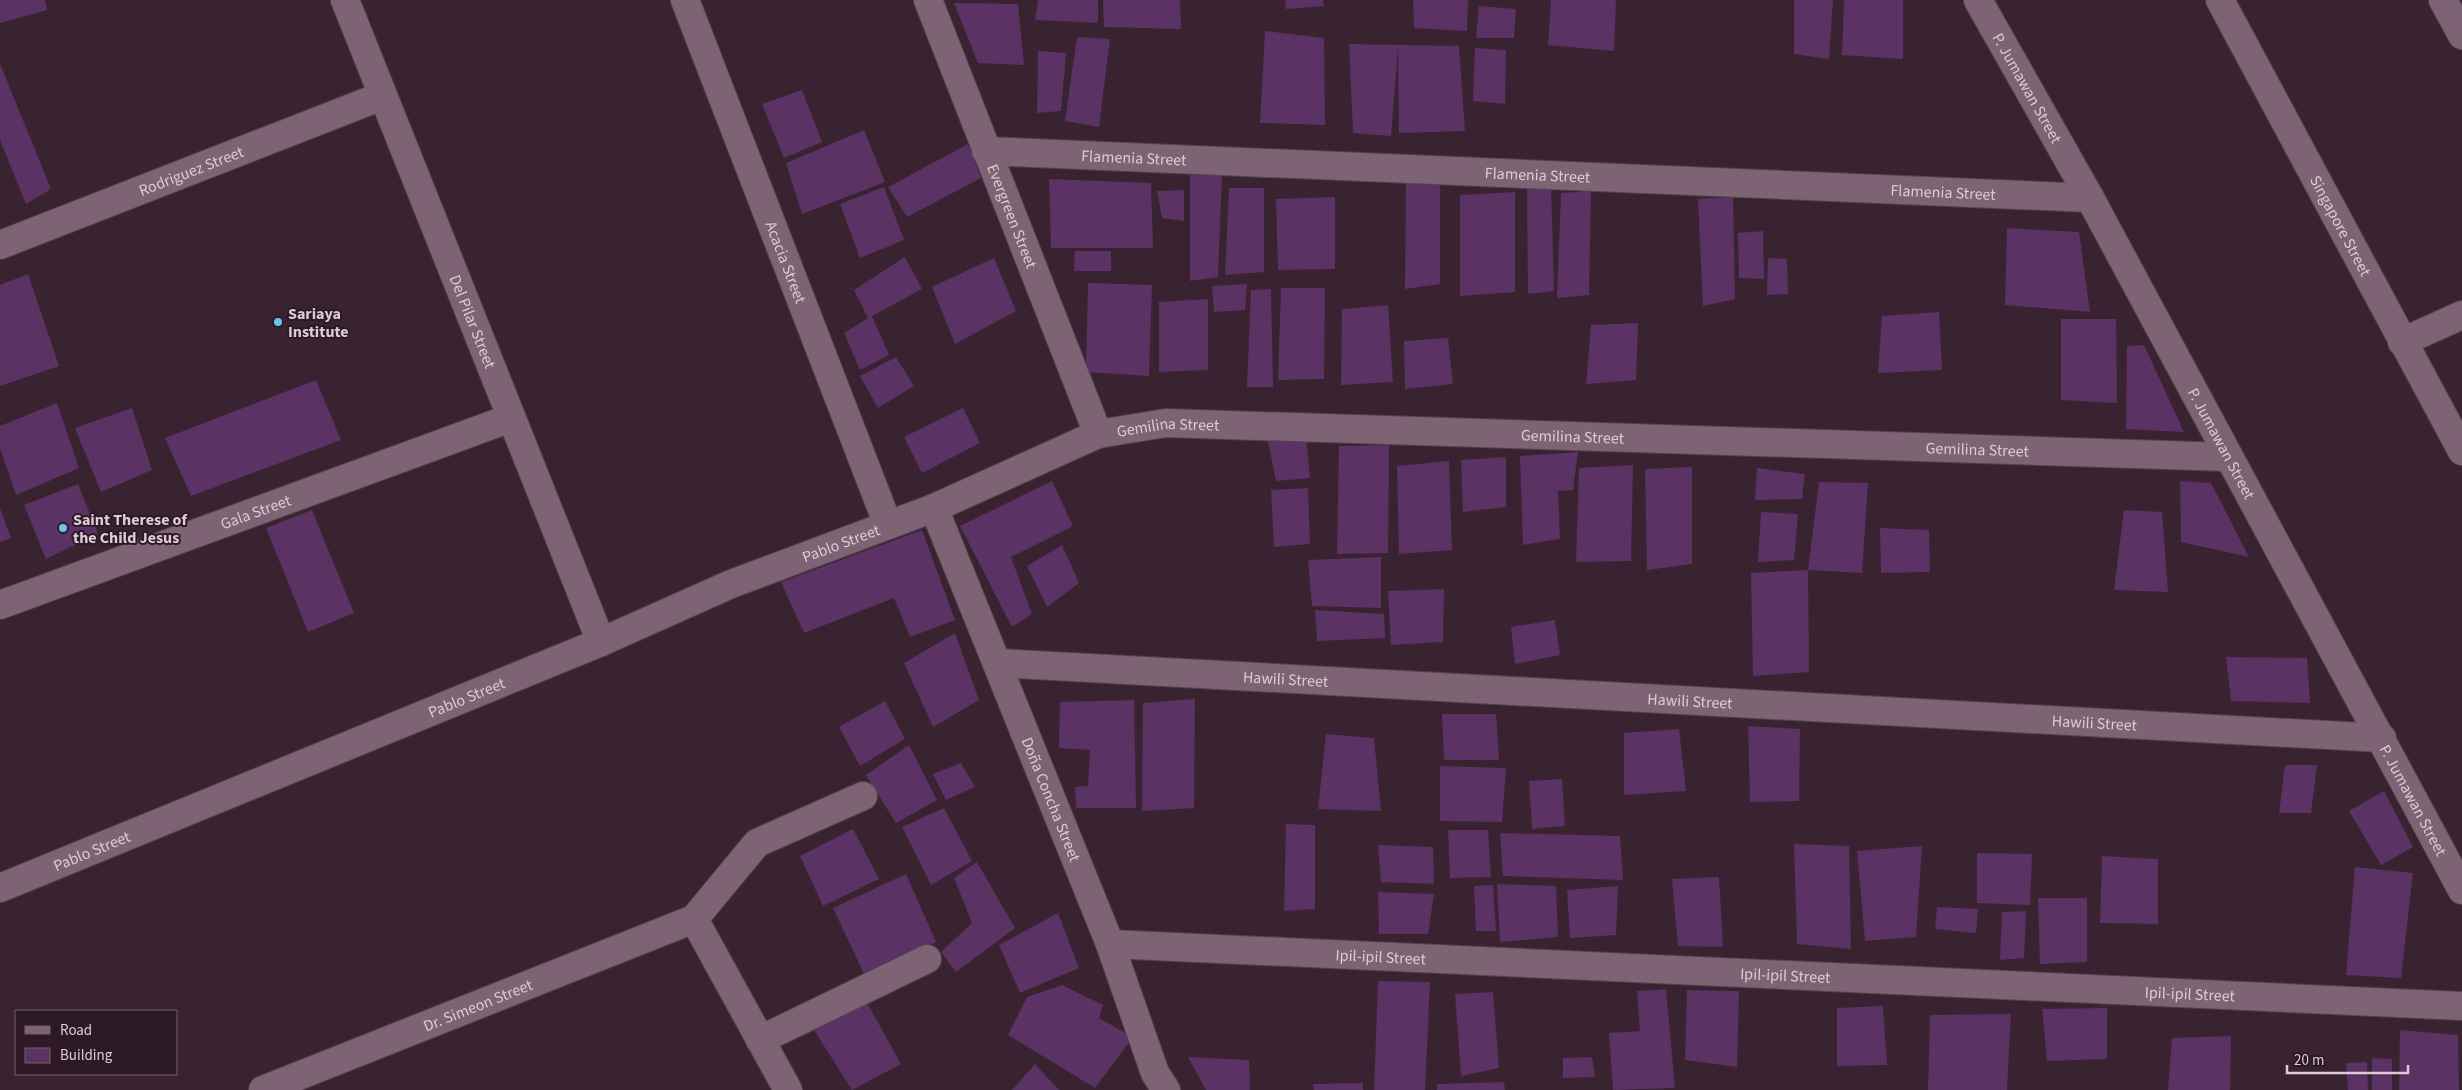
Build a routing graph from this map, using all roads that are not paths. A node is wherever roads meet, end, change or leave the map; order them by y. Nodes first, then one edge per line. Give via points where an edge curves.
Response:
1 (345, 0) edge
2 (685, 0) edge
3 (928, 0) edge
4 (1978, 0) edge
5 (2220, 0) edge
6 (2443, 0) edge
7 (2462, 35) edge
8 (382, 96) junction
9 (986, 151) junction
10 (2090, 198) junction
11 (0, 245) edge
12 (2462, 315) edge
13 (2402, 342) junction
14 (511, 418) junction
15 (1098, 434) junction
16 (2462, 451) edge
17 (2228, 457) junction
18 (934, 508) junction
19 (888, 525) junction
20 (0, 606) edge
21 (601, 642) junction
22 (997, 663) junction
23 (2382, 738) junction
24 (863, 796) dead end
25 (0, 888) edge
26 (2462, 890) edge
27 (694, 919) junction
28 (1110, 944) junction
29 (927, 958) dead end
30 (2462, 1006) edge
31 (760, 1040) junction
32 (1154, 1084) edge
33 (263, 1090) edge
34 (788, 1090) edge

1 - 8 street, Del Pilar Street
2 - 19 street, Acacia Street
3 - 9 street, Evergreen Street
4 - 10 street, P. Jumawan Street
5 - 13 street, Singapore Street
6 - 7 street
8 - 11 street, Rodriguez Street
8 - 14 street, Del Pilar Street
9 - 10 street, Flamenia Street
9 - 15 street, Evergreen Street
10 - 17 street, P. Jumawan Street
12 - 13 street
13 - 16 street, Singapore Street
14 - 20 street, Gala Street
14 - 21 street, Del Pilar Street
15 - 17 street, Gemilina Street via 1166,423
15 - 18 street, Gemilina Street
17 - 23 street, P. Jumawan Street
18 - 19 street, Pablo Street
18 - 22 street, Doña Concha Street
19 - 21 street, Pablo Street via 730,584
21 - 25 street, Pablo Street
22 - 23 street, Hawili Street
22 - 28 street, Doña Concha Street
23 - 26 street, P. Jumawan Street
24 - 27 street, Dr. Simeon Street via 757,844
27 - 31 street
27 - 33 street, Dr. Simeon Street
28 - 30 street, Ipil-ipil Street
28 - 32 street, Doña Concha Street
29 - 31 street
31 - 34 street

